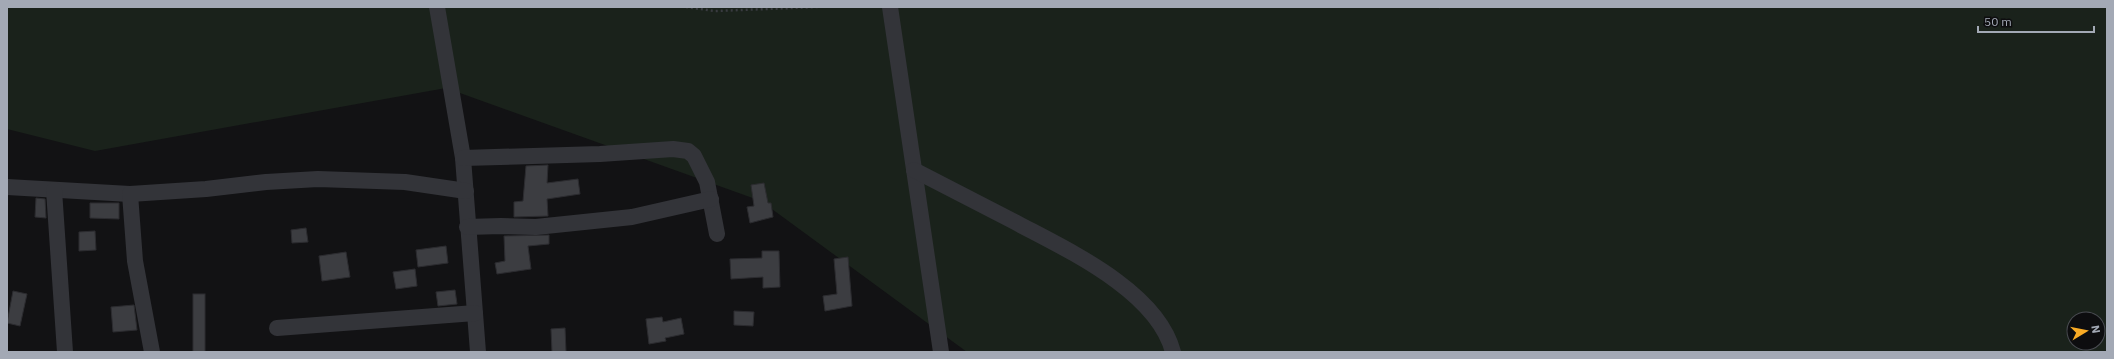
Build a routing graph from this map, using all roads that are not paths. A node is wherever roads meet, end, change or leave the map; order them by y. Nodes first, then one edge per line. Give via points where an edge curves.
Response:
1 (437, 7) edge
2 (890, 7) edge
3 (463, 158) junction
4 (914, 170) junction
5 (7, 187) edge
6 (54, 190) junction
7 (466, 191) junction
8 (130, 194) junction
9 (711, 199) junction
10 (467, 227) junction
11 (717, 234) dead end
12 (474, 313) junction
13 (277, 328) dead end
14 (65, 352) edge
15 (152, 352) edge
16 (478, 352) edge
17 (941, 352) edge
18 (1173, 352) edge

1 - 3 street
2 - 4 street
3 - 7 street
3 - 9 street via 683,149 694,156 707,182
4 - 17 street
4 - 18 street via 1083,258 1115,279 1155,318 1167,335
5 - 6 street
6 - 8 street
6 - 14 street
7 - 8 street via 405,182 318,180
7 - 10 street
8 - 15 street via 135,262
9 - 10 street via 632,217 536,227
9 - 11 street
10 - 12 street
12 - 13 street
12 - 16 street

